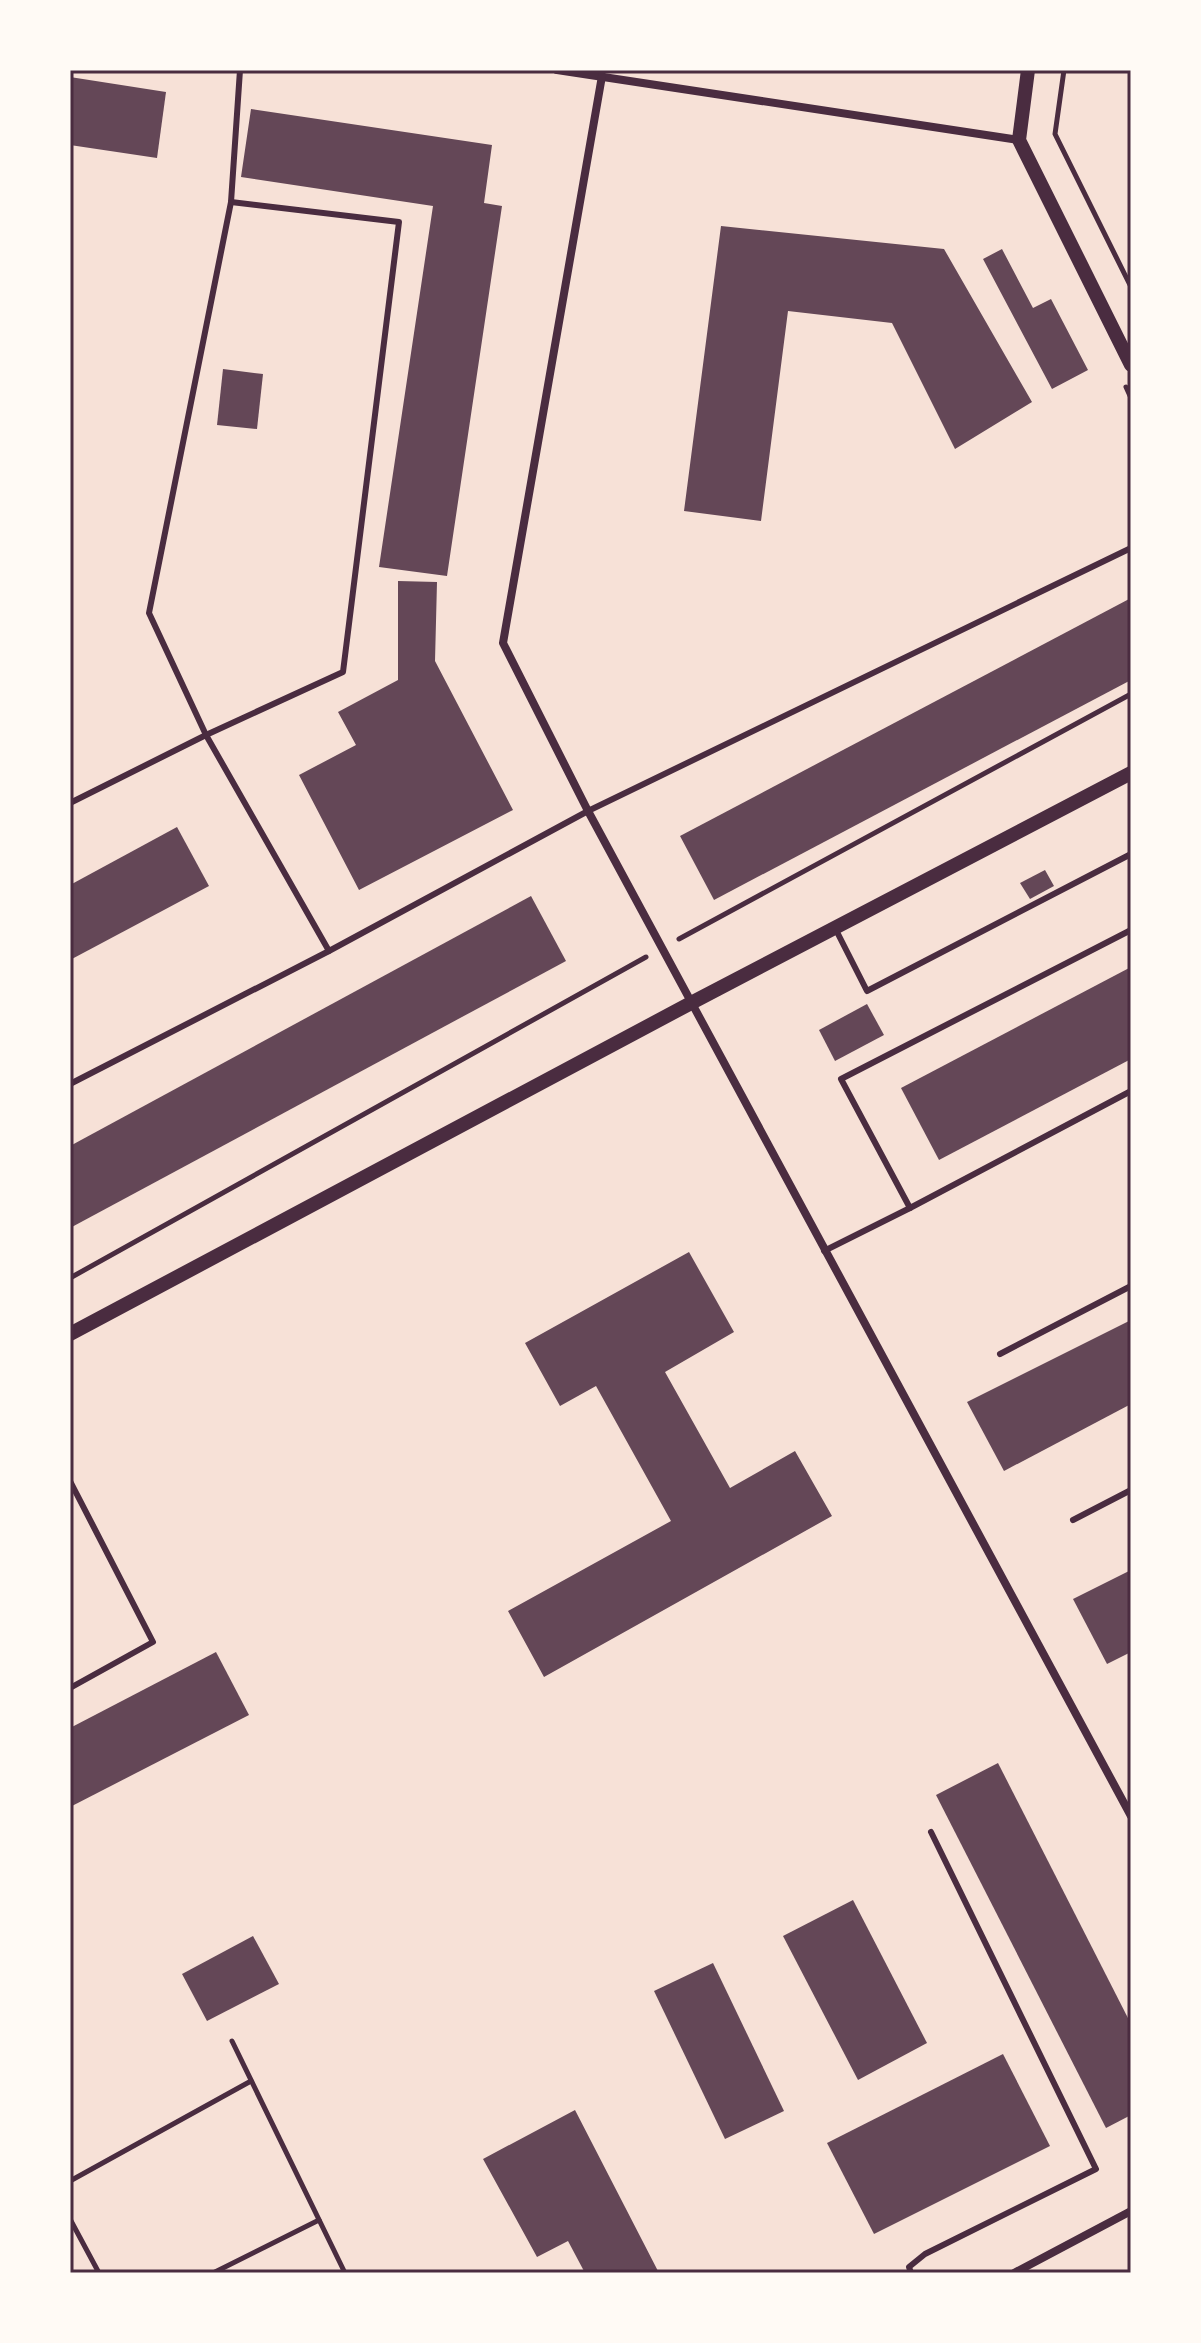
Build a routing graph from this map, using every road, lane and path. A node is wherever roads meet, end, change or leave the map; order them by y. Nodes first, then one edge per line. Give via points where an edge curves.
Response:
1 (240, 70) edge
2 (557, 70) edge
3 (1028, 70) edge
4 (1064, 70) edge
5 (602, 76) junction
6 (1019, 140) junction
7 (231, 202) junction
8 (1131, 287) edge
9 (1131, 365) edge
10 (1131, 548) edge
11 (1131, 694) edge
12 (206, 735) junction
13 (1131, 773) edge
14 (70, 803) edge
15 (588, 811) junction
16 (1131, 854) edge
17 (835, 928) junction
18 (1131, 930) edge
19 (663, 947) junction
20 (329, 951) junction
21 (693, 1002) junction
22 (70, 1084) edge
23 (1131, 1091) edge
24 (910, 1208) junction
25 (824, 1251) junction
26 (70, 1278) edge
27 (1131, 1286) edge
28 (70, 1334) edge
29 (1000, 1354) dead end
30 (70, 1481) edge
31 (1131, 1490) edge
32 (1073, 1520) dead end
33 (70, 1688) edge
34 (1131, 1816) edge
35 (931, 1832) dead end
36 (232, 2041) dead end
37 (251, 2081) junction
38 (70, 2181) edge
39 (1131, 2211) edge
40 (70, 2219) edge
41 (319, 2220) junction
42 (99, 2273) edge
43 (213, 2273) edge
44 (345, 2273) edge
45 (911, 2273) edge
46 (1014, 2273) edge

1 - 7 lane
2 - 5 street
3 - 6 street
4 - 8 path via 1055,134
5 - 6 street
5 - 15 street via 503,643
6 - 9 street
7 - 12 lane via 149,613
7 - 12 lane via 399,222 343,672
10 - 15 lane
11 - 19 path
12 - 14 lane
12 - 20 lane
13 - 17 street
15 - 19 street
15 - 20 lane
16 - 17 lane via 867,991
17 - 21 street
18 - 24 lane via 841,1079
19 - 21 street
19 - 26 path
20 - 22 lane
21 - 25 street
21 - 28 street
23 - 24 lane
24 - 25 lane
25 - 34 street
27 - 29 lane
30 - 33 lane via 153,1642
31 - 32 lane
35 - 45 lane via 1096,2169 925,2254 909,2267
36 - 37 path
37 - 38 path
37 - 41 path
39 - 46 street
40 - 42 path
41 - 43 path
41 - 44 path

